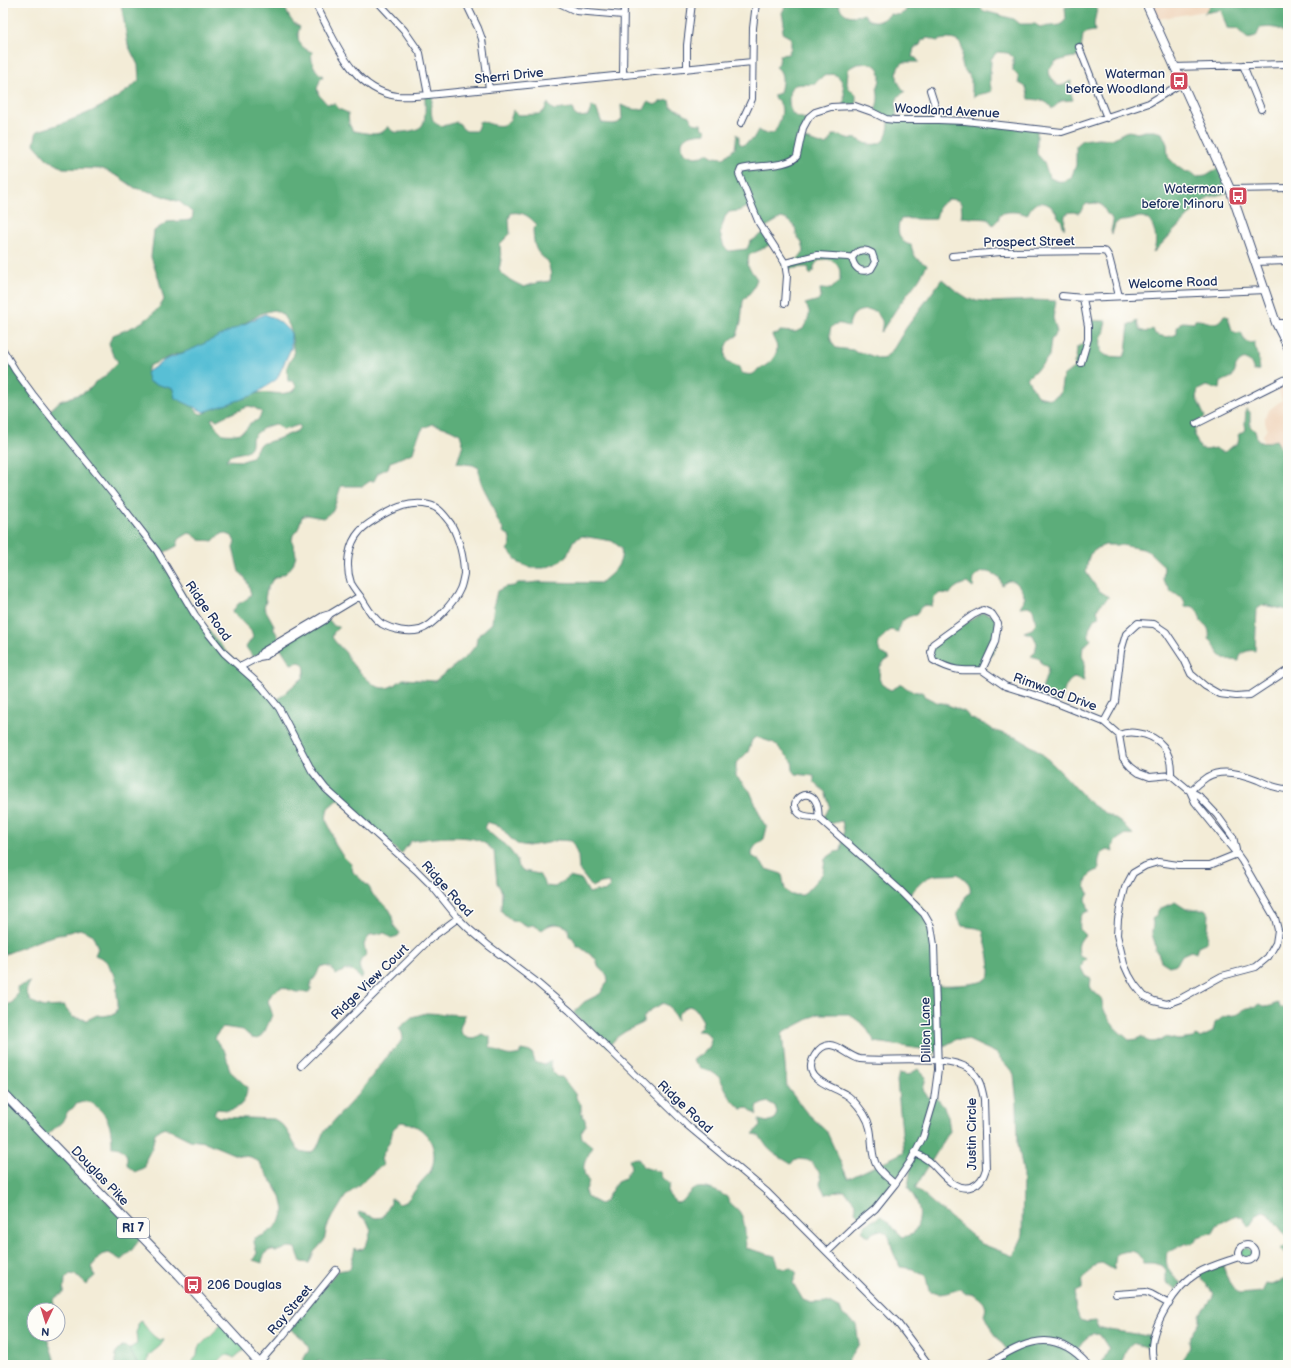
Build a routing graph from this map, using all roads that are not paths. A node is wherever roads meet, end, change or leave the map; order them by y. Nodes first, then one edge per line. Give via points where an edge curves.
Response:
1 (315, 3) edge
2 (379, 3) edge
3 (466, 3) edge
4 (559, 3) edge
5 (624, 3) edge
6 (692, 3) edge
7 (756, 3) edge
8 (1146, 3) edge
9 (623, 15) junction
10 (1079, 47) dead end
11 (752, 62) junction
12 (1288, 64) edge
13 (1243, 65) junction
14 (1174, 67) junction
15 (687, 69) junction
16 (623, 75) junction
17 (1182, 83) junction
18 (489, 89) junction
19 (930, 90) dead end
20 (428, 95) junction
21 (1261, 109) dead end
22 (1107, 118) junction
23 (938, 120) junction
24 (741, 123) dead end
25 (1288, 188) edge
26 (1230, 189) junction
27 (952, 256) dead end
28 (852, 258) dead end
29 (1288, 260) edge
30 (1255, 262) junction
31 (785, 263) junction
32 (1265, 290) junction
33 (1062, 296) dead end
34 (1119, 296) junction
35 (1083, 298) junction
36 (785, 303) dead end
37 (1276, 323) junction
38 (1288, 323) edge
39 (1288, 347) edge
40 (3, 350) edge
41 (1081, 363) dead end
42 (1288, 378) edge
43 (1196, 424) dead end
44 (360, 596) junction
45 (240, 667) junction
46 (982, 670) junction
47 (1288, 670) edge
48 (1104, 722) junction
49 (1119, 735) junction
50 (1171, 775) junction
51 (1288, 789) edge
52 (1190, 791) junction
53 (819, 818) junction
54 (1237, 854) junction
55 (458, 918) junction
56 (937, 1060) junction
57 (301, 1066) dead end
58 (3, 1093) edge
59 (915, 1153) junction
60 (895, 1184) junction
61 (827, 1252) junction
62 (1239, 1257) dead end
63 (336, 1270) dead end
64 (1116, 1294) dead end
65 (1169, 1304) junction
66 (260, 1364) edge
67 (929, 1365) edge
68 (987, 1365) edge
69 (1088, 1365) edge
70 (1154, 1365) edge

1 - 20 street, Sherri Drive via 346,61 368,84 397,96
2 - 20 street via 417,46
3 - 18 street via 480,34
4 - 9 street via 576,11
5 - 9 street
6 - 15 street
7 - 11 street
8 - 14 main road
9 - 16 street
10 - 22 street
11 - 15 street, Sherri Drive
11 - 24 street via 752,99
12 - 13 street
13 - 14 street
13 - 21 street
14 - 17 main road
15 - 16 street, Sherri Drive
16 - 18 street, Sherri Drive
17 - 22 street, Woodland Avenue via 1149,103
17 - 26 main road
18 - 20 street, Sherri Drive
19 - 23 street
22 - 23 street, Woodland Avenue via 1062,132
23 - 31 street, Woodland Avenue via 886,119 855,106 824,109 812,114 805,123 795,159 786,163 741,169 740,179 754,214
25 - 26 street
26 - 30 main road
27 - 34 street, Prospect Street via 1001,252 1102,251 1106,252
28 - 31 street via 817,255
29 - 30 street
30 - 32 main road
31 - 36 street, Woodland Avenue
32 - 34 street, Welcome Road
32 - 37 main road
33 - 35 street, Welcome Road
34 - 35 street, Welcome Road
35 - 41 street via 1088,339
37 - 38 street
37 - 39 main road
40 - 45 street, Ridge Road via 34,396 157,550 208,633 224,653
42 - 43 street
44 - 44 street via 376,619 393,629 421,630 433,623 461,589 464,575 459,544 441,511 429,505 399,506 370,522 360,531 349,551 348,562 351,583
44 - 45 street via 322,616
45 - 55 street, Ridge Road via 262,687 279,708 319,782 421,875
46 - 46 street via 995,642 998,623 992,614 983,610 972,615 933,644 931,652 933,660 944,667 961,671
46 - 48 street, Rimwood Drive via 1005,686 1044,698
47 - 48 street via 1250,695 1219,694 1191,674 1166,632 1154,624 1138,623 1126,634 1120,651 1115,702
48 - 49 street, Rimwood Drive
49 - 50 street via 1123,758 1131,767 1150,777
49 - 50 street via 1127,731 1149,735 1158,740 1169,757
50 - 52 street
51 - 52 street via 1268,785 1246,775 1220,773 1208,776
52 - 54 street via 1195,802
53 - 53 street, Dillon Lane via 798,812 795,808 797,799 800,796 811,796 818,806
53 - 56 street, Dillon Lane via 900,890 924,914 931,926 934,944
54 - 54 street via 1210,865 1158,862 1145,866 1133,874 1125,888 1117,935 1124,964 1144,996 1167,1004 1222,976 1256,967 1268,957 1276,944 1278,930 1275,918
55 - 57 street, Ridge View Court via 431,938
55 - 61 street, Ridge Road via 570,1011 670,1109 767,1192
56 - 59 street, Dillon Lane via 934,1100 923,1137
56 - 59 street, Justin Circle via 966,1067 978,1078 984,1099 985,1174 974,1186 957,1186
56 - 60 street, Justin Circle via 860,1059 830,1045 821,1048 812,1060 812,1071 817,1080 847,1095 864,1114 871,1131 875,1162
58 - 66 main road, Douglas Pike / RI 7 via 179,1275
59 - 60 street, Dillon Lane
60 - 61 street, Dillon Lane via 875,1208
61 - 67 street, Ridge Road via 896,1320
62 - 65 street via 1196,1274 1183,1285
63 - 66 street, Ray Street
64 - 65 street via 1145,1292
65 - 70 street via 1153,1340
68 - 69 street via 1014,1349 1040,1341 1065,1345

